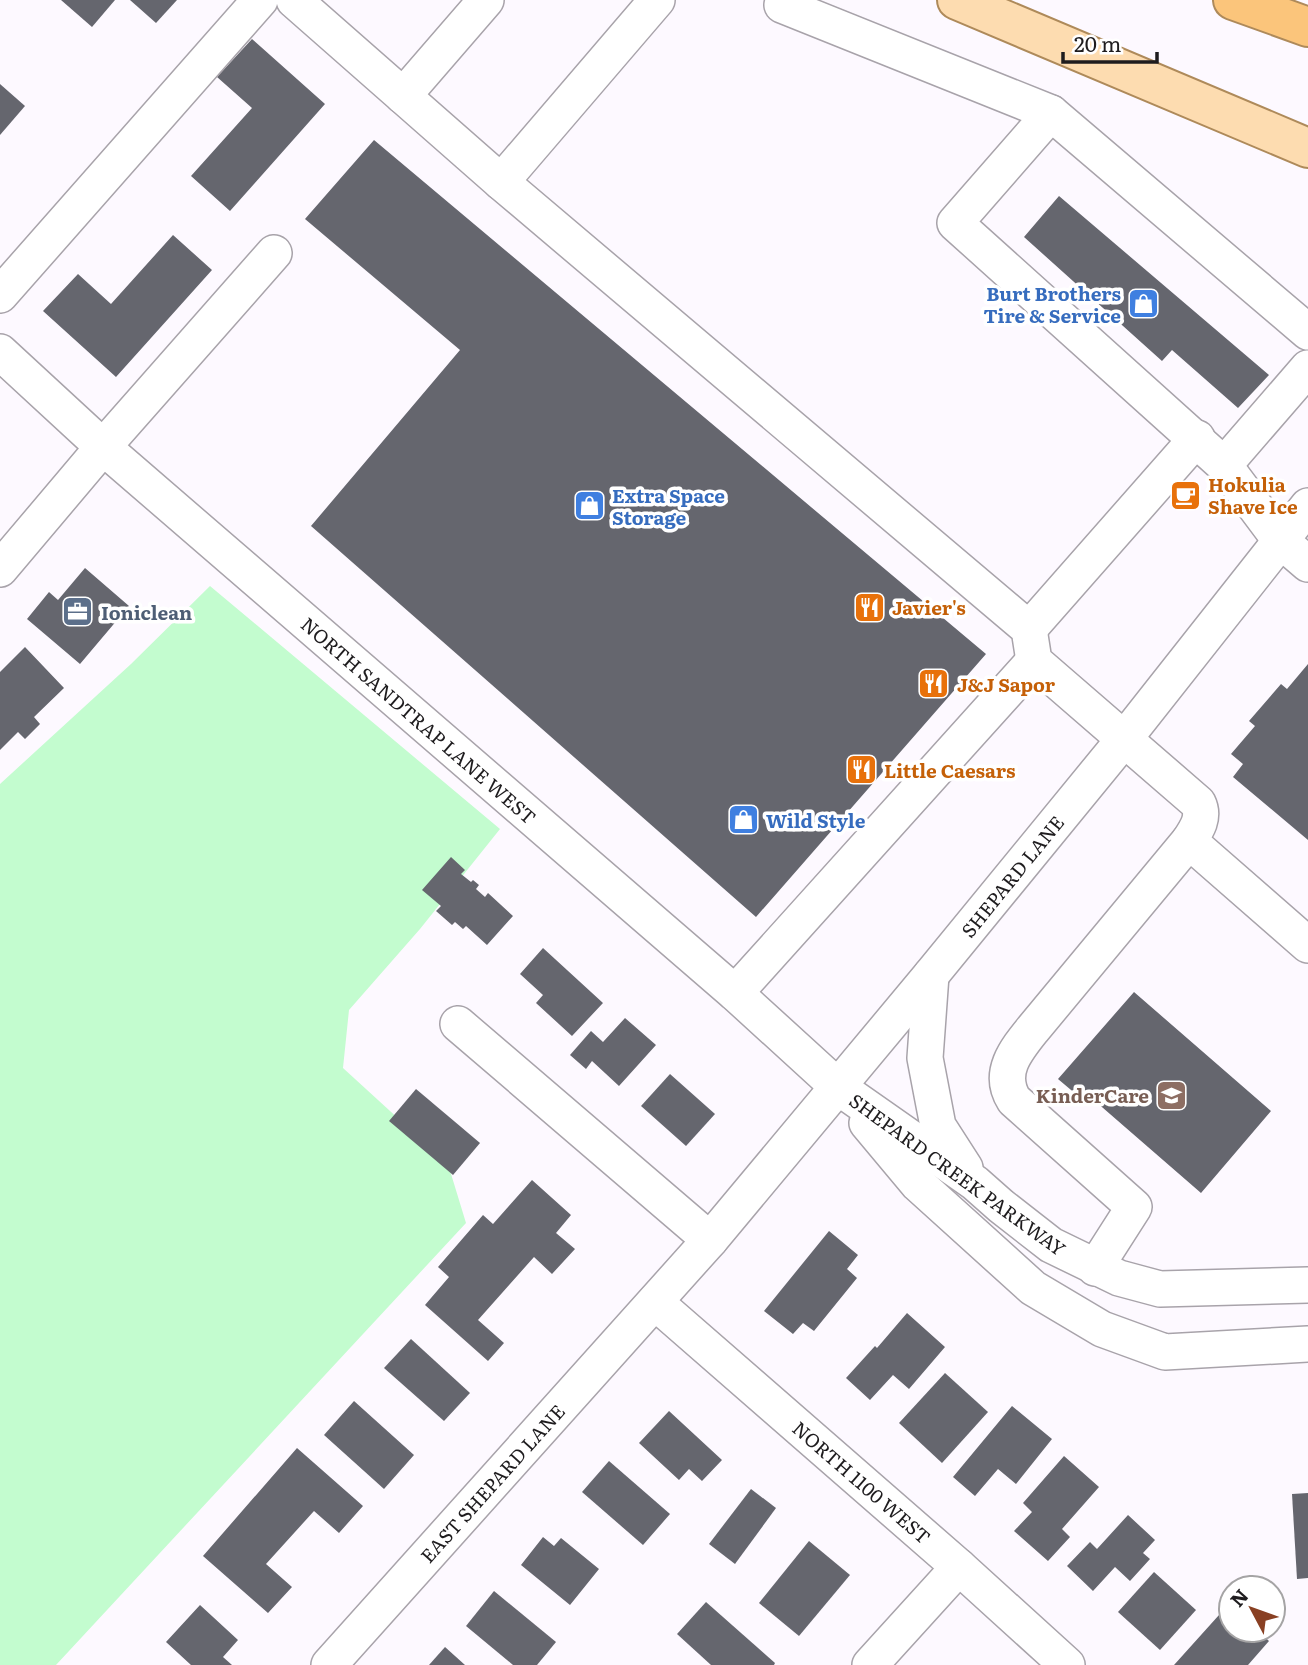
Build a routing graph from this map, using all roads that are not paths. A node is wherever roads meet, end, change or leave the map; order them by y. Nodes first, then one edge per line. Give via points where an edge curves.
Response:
1 (260, 0) edge
2 (294, 0) edge
3 (486, 0) edge
4 (657, 0) edge
5 (1233, 0) edge
6 (779, 2) edge
7 (966, 4) edge
8 (1308, 27) edge
9 (403, 96) junction
10 (1051, 113) junction
11 (1308, 148) edge
12 (1308, 165) edge
13 (501, 182) junction
14 (274, 253) dead end
15 (0, 295) edge
16 (1308, 332) edge
17 (0, 352) edge
18 (1308, 368) edge
19 (1197, 438) junction
20 (103, 447) junction
21 (1224, 465) junction
22 (1308, 506) edge
23 (1280, 540) junction
24 (1308, 564) edge
25 (0, 569) edge
26 (1032, 645) junction
27 (1125, 738) junction
28 (1189, 841) junction
29 (1308, 945) edge
30 (932, 975) junction
31 (735, 993) junction
32 (458, 1024) dead end
33 (838, 1087) junction
34 (975, 1183) junction
35 (710, 1241) junction
36 (1095, 1268) junction
37 (1308, 1285) edge
38 (655, 1302) junction
39 (1308, 1344) edge
40 (959, 1567) junction
41 (329, 1665) edge
42 (870, 1665) edge
43 (1067, 1665) edge

1 - 15 street
2 - 9 street
3 - 9 street
4 - 13 street
5 - 8 highway
6 - 10 street
7 - 11 main road
7 - 12 main road
9 - 13 street
10 - 16 street
10 - 19 street via 955,223
13 - 26 street
14 - 20 street
17 - 20 street, NORTH SANDTRAP LANE WEST
18 - 21 street
19 - 21 street
19 - 26 street
20 - 25 street
20 - 31 street, NORTH SANDTRAP LANE WEST
21 - 23 street
22 - 23 street, SHEPARD LANE
23 - 24 street
23 - 27 street, SHEPARD LANE
26 - 27 street
26 - 31 street
27 - 28 street via 1198,803 1200,818
27 - 30 street, SHEPARD LANE
28 - 29 street
28 - 36 street via 1026,1038 1007,1069 1014,1100 1134,1207
30 - 33 street, SHEPARD LANE
30 - 34 street via 925,1058 938,1126
31 - 33 street, NORTH SANDTRAP LANE WEST
32 - 35 street
33 - 34 street, SHEPARD CREEK PARKWAY
33 - 35 street, SHEPARD LANE
33 - 39 street, SHEPARD CREEK PARKWAY via 918,1184 1033,1289 1102,1329 1165,1352
34 - 36 street, SHEPARD CREEK PARKWAY via 1052,1245
35 - 38 street, EAST SHEPARD LANE
36 - 37 street, SHEPARD CREEK PARKWAY via 1160,1289
38 - 40 street, NORTH 1100 WEST
38 - 41 street, EAST SHEPARD LANE
40 - 42 street
40 - 43 street, NORTH 1100 WEST

